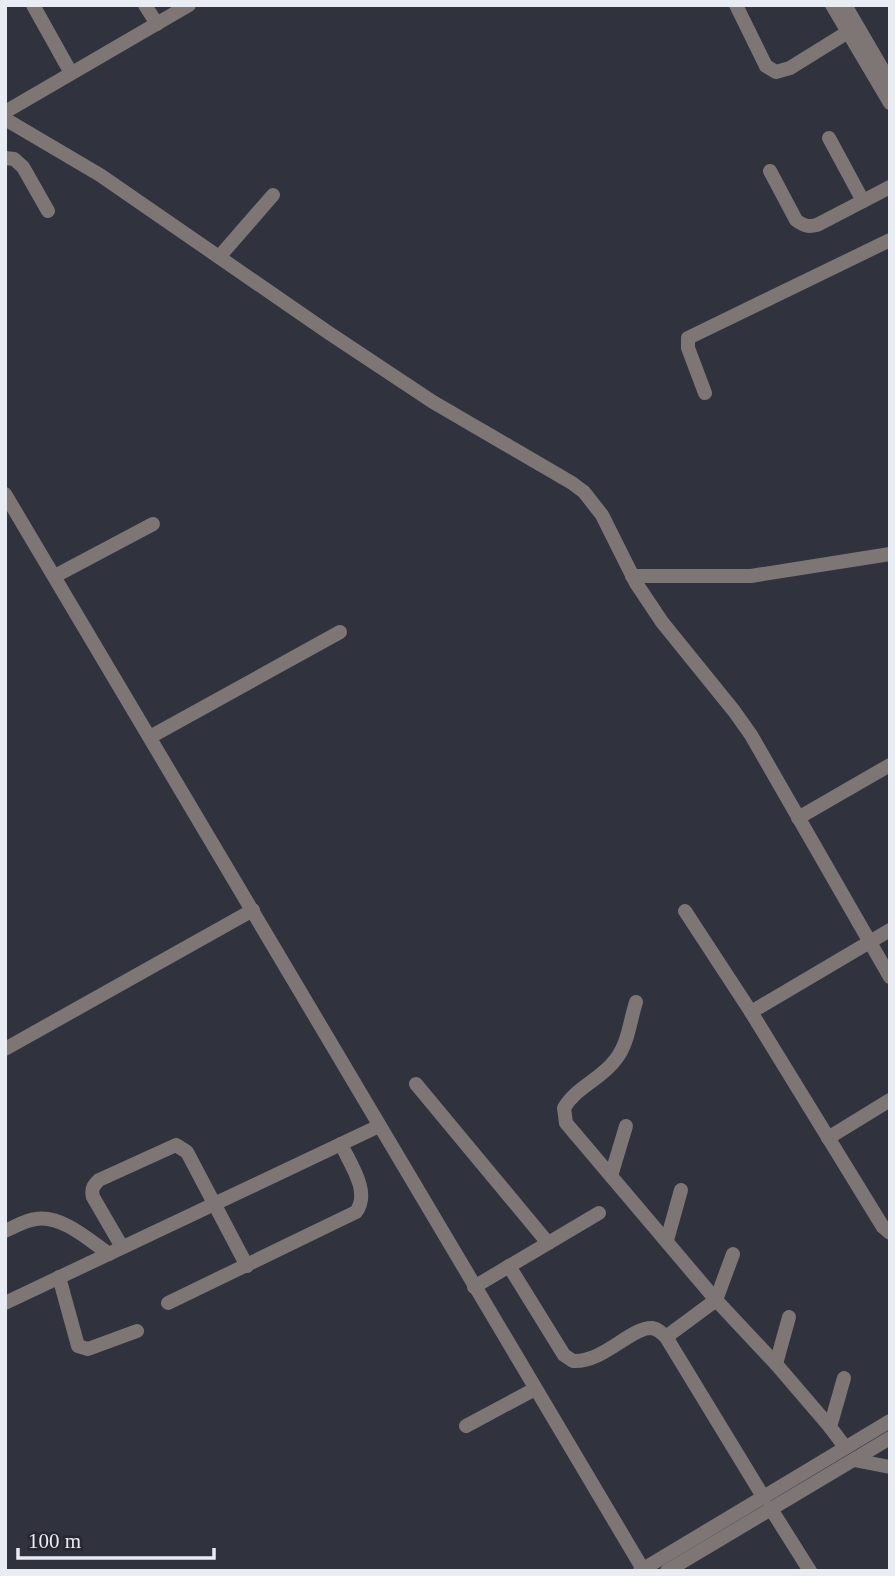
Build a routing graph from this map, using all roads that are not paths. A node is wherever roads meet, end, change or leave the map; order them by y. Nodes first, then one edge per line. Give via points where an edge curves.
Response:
1 (33, 5) edge
2 (145, 5) edge
3 (190, 5) edge
4 (736, 5) edge
5 (832, 5) edge
6 (845, 5) edge
7 (158, 24) junction
8 (848, 32) junction
9 (71, 74) junction
10 (890, 82) edge
11 (890, 103) edge
12 (5, 112) edge
13 (5, 119) edge
14 (829, 138) dead end
15 (5, 158) edge
16 (770, 172) dead end
17 (890, 187) edge
18 (273, 195) dead end
19 (863, 201) junction
20 (48, 211) dead end
21 (890, 240) edge
22 (219, 257) junction
23 (705, 393) dead end
24 (5, 494) edge
25 (153, 524) dead end
26 (890, 554) edge
27 (55, 576) junction
28 (632, 576) junction
29 (341, 632) dead end
30 (150, 737) junction
31 (890, 765) edge
32 (798, 818) junction
33 (253, 910) junction
34 (685, 911) dead end
35 (890, 930) edge
36 (869, 943) junction
37 (890, 977) edge
38 (636, 1002) dead end
39 (751, 1012) junction
40 (5, 1049) edge
41 (416, 1084) dead end
42 (890, 1100) edge
43 (379, 1126) junction
44 (626, 1126) dead end
45 (828, 1138) junction
46 (341, 1144) junction
47 (611, 1176) junction
48 (681, 1190) dead end
49 (215, 1203) junction
50 (599, 1213) dead end
51 (5, 1231) edge
52 (890, 1233) edge
53 (667, 1240) junction
54 (548, 1243) junction
55 (116, 1250) junction
56 (733, 1254) dead end
57 (247, 1266) junction
58 (509, 1266) junction
59 (59, 1277) junction
60 (474, 1287) junction
61 (716, 1300) junction
62 (5, 1303) edge
63 (168, 1303) dead end
64 (789, 1317) dead end
65 (137, 1331) dead end
66 (666, 1337) junction
67 (776, 1364) junction
68 (844, 1378) dead end
69 (535, 1389) junction
70 (890, 1421) edge
71 (466, 1426) dead end
72 (830, 1427) junction
73 (890, 1438) edge
74 (845, 1447) junction
75 (854, 1460) junction
76 (890, 1467) edge
77 (767, 1503) junction
78 (642, 1570) edge
79 (667, 1571) edge
80 (810, 1571) edge

1 - 9 street
2 - 7 street
3 - 7 street
4 - 8 street via 762,60 776,72
5 - 8 street
6 - 10 street
7 - 9 street
8 - 11 street
9 - 12 street
13 - 22 street via 100,175
14 - 19 street
15 - 20 street via 23,167
16 - 19 street via 803,226 817,225
17 - 19 street
18 - 22 street
21 - 23 street via 688,338
22 - 28 street via 433,402 584,492 602,515
24 - 27 street
25 - 27 street
26 - 28 street via 751,576
27 - 30 street
28 - 32 street via 662,622 745,727
29 - 30 street
30 - 33 street
31 - 32 street
32 - 36 street
33 - 40 street
33 - 43 street
34 - 39 street
35 - 36 street
36 - 37 street
36 - 39 street
38 - 47 street via 616,1059 564,1108 566,1124
39 - 45 street
41 - 54 street
42 - 45 street
43 - 46 street
43 - 60 street
44 - 47 street
45 - 52 street
46 - 49 street
46 - 57 street via 361,1189 356,1212
47 - 53 street
48 - 53 street
49 - 55 street
49 - 55 street via 181,1146 171,1146 99,1180 93,1185 93,1197
49 - 57 street
50 - 54 street
51 - 55 street via 30,1220 48,1219
53 - 61 street
54 - 58 street
55 - 59 street
56 - 61 street
57 - 63 street
58 - 60 street
58 - 66 street via 564,1354 573,1361 592,1359 646,1329 659,1330
59 - 62 street
59 - 65 street via 78,1346 88,1349
60 - 69 street
61 - 66 street
61 - 67 street
64 - 67 street
66 - 77 street
67 - 72 street
68 - 72 street
69 - 71 street
69 - 78 street
70 - 74 street
72 - 74 street
73 - 75 street
74 - 77 street
75 - 76 street
75 - 77 street
77 - 78 street
77 - 79 street
77 - 80 street

